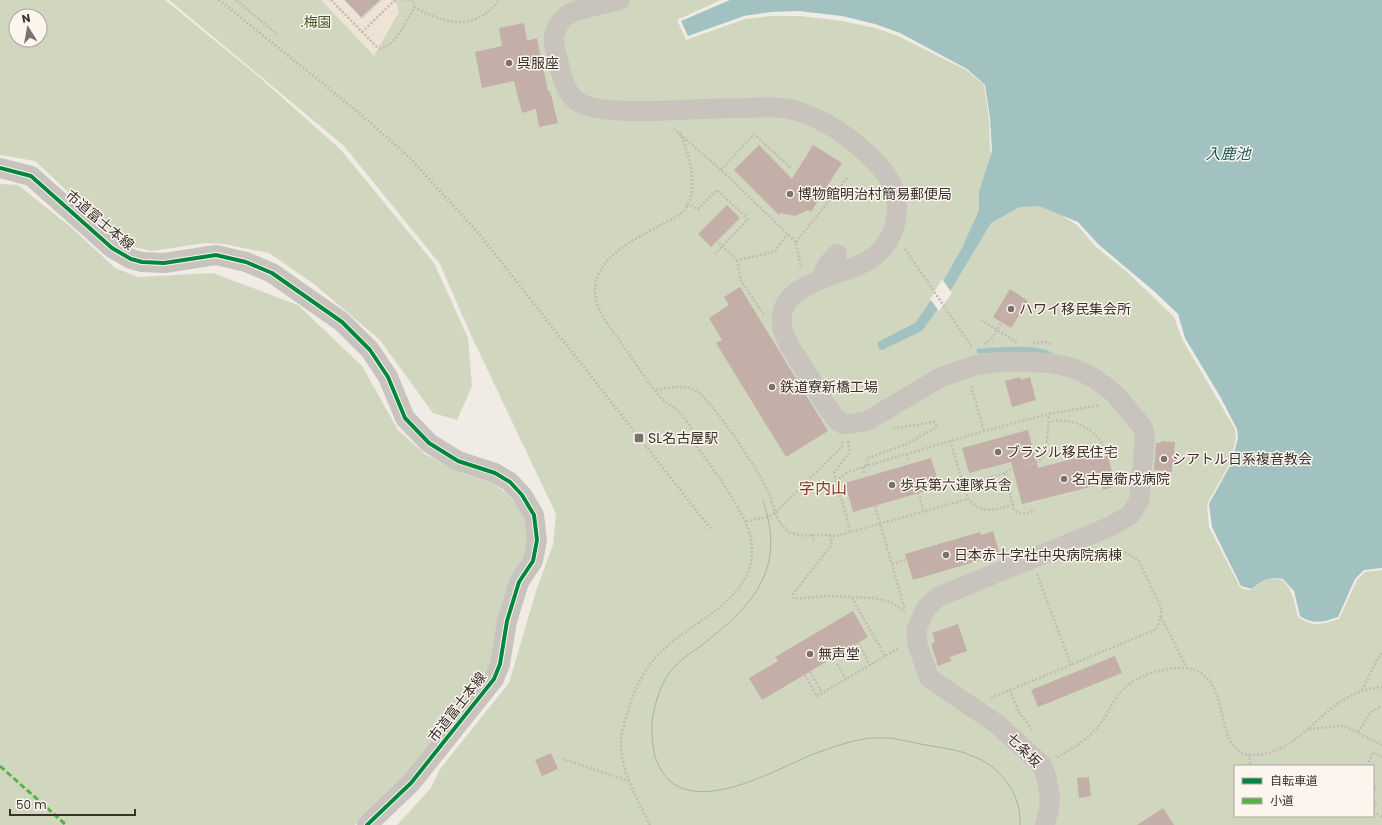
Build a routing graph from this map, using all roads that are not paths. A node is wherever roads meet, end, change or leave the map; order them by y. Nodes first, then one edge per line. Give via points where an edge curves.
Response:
1 (620, 0) edge
2 (0, 168) edge
3 (837, 254) dead end
4 (821, 278) junction
5 (367, 825) edge
6 (1045, 825) edge

1 - 4 street via 573,11 562,20 556,30 554,42 564,84 576,101 586,106 630,111 784,108 821,121 844,135 884,170 893,188 898,207 897,220 887,243 867,261
2 - 5 street, 市道富士本線 via 31,176 112,248 131,259 153,264 216,255 246,262 272,273 342,322 370,350 388,377 405,418 417,433 442,453 495,473 510,482 522,495 534,515 537,540 533,561 519,582 507,621 500,664 494,679 411,783
3 - 4 street
4 - 6 street, 七条坂 via 795,293 783,312 782,328 788,343 830,412 843,424 867,421 941,377 976,365 999,362 1061,365 1094,378 1104,384 1141,425 1146,439 1139,501 1130,515 1109,527 938,597 921,615 917,628 917,638 930,678 997,724 1042,765 1050,798

